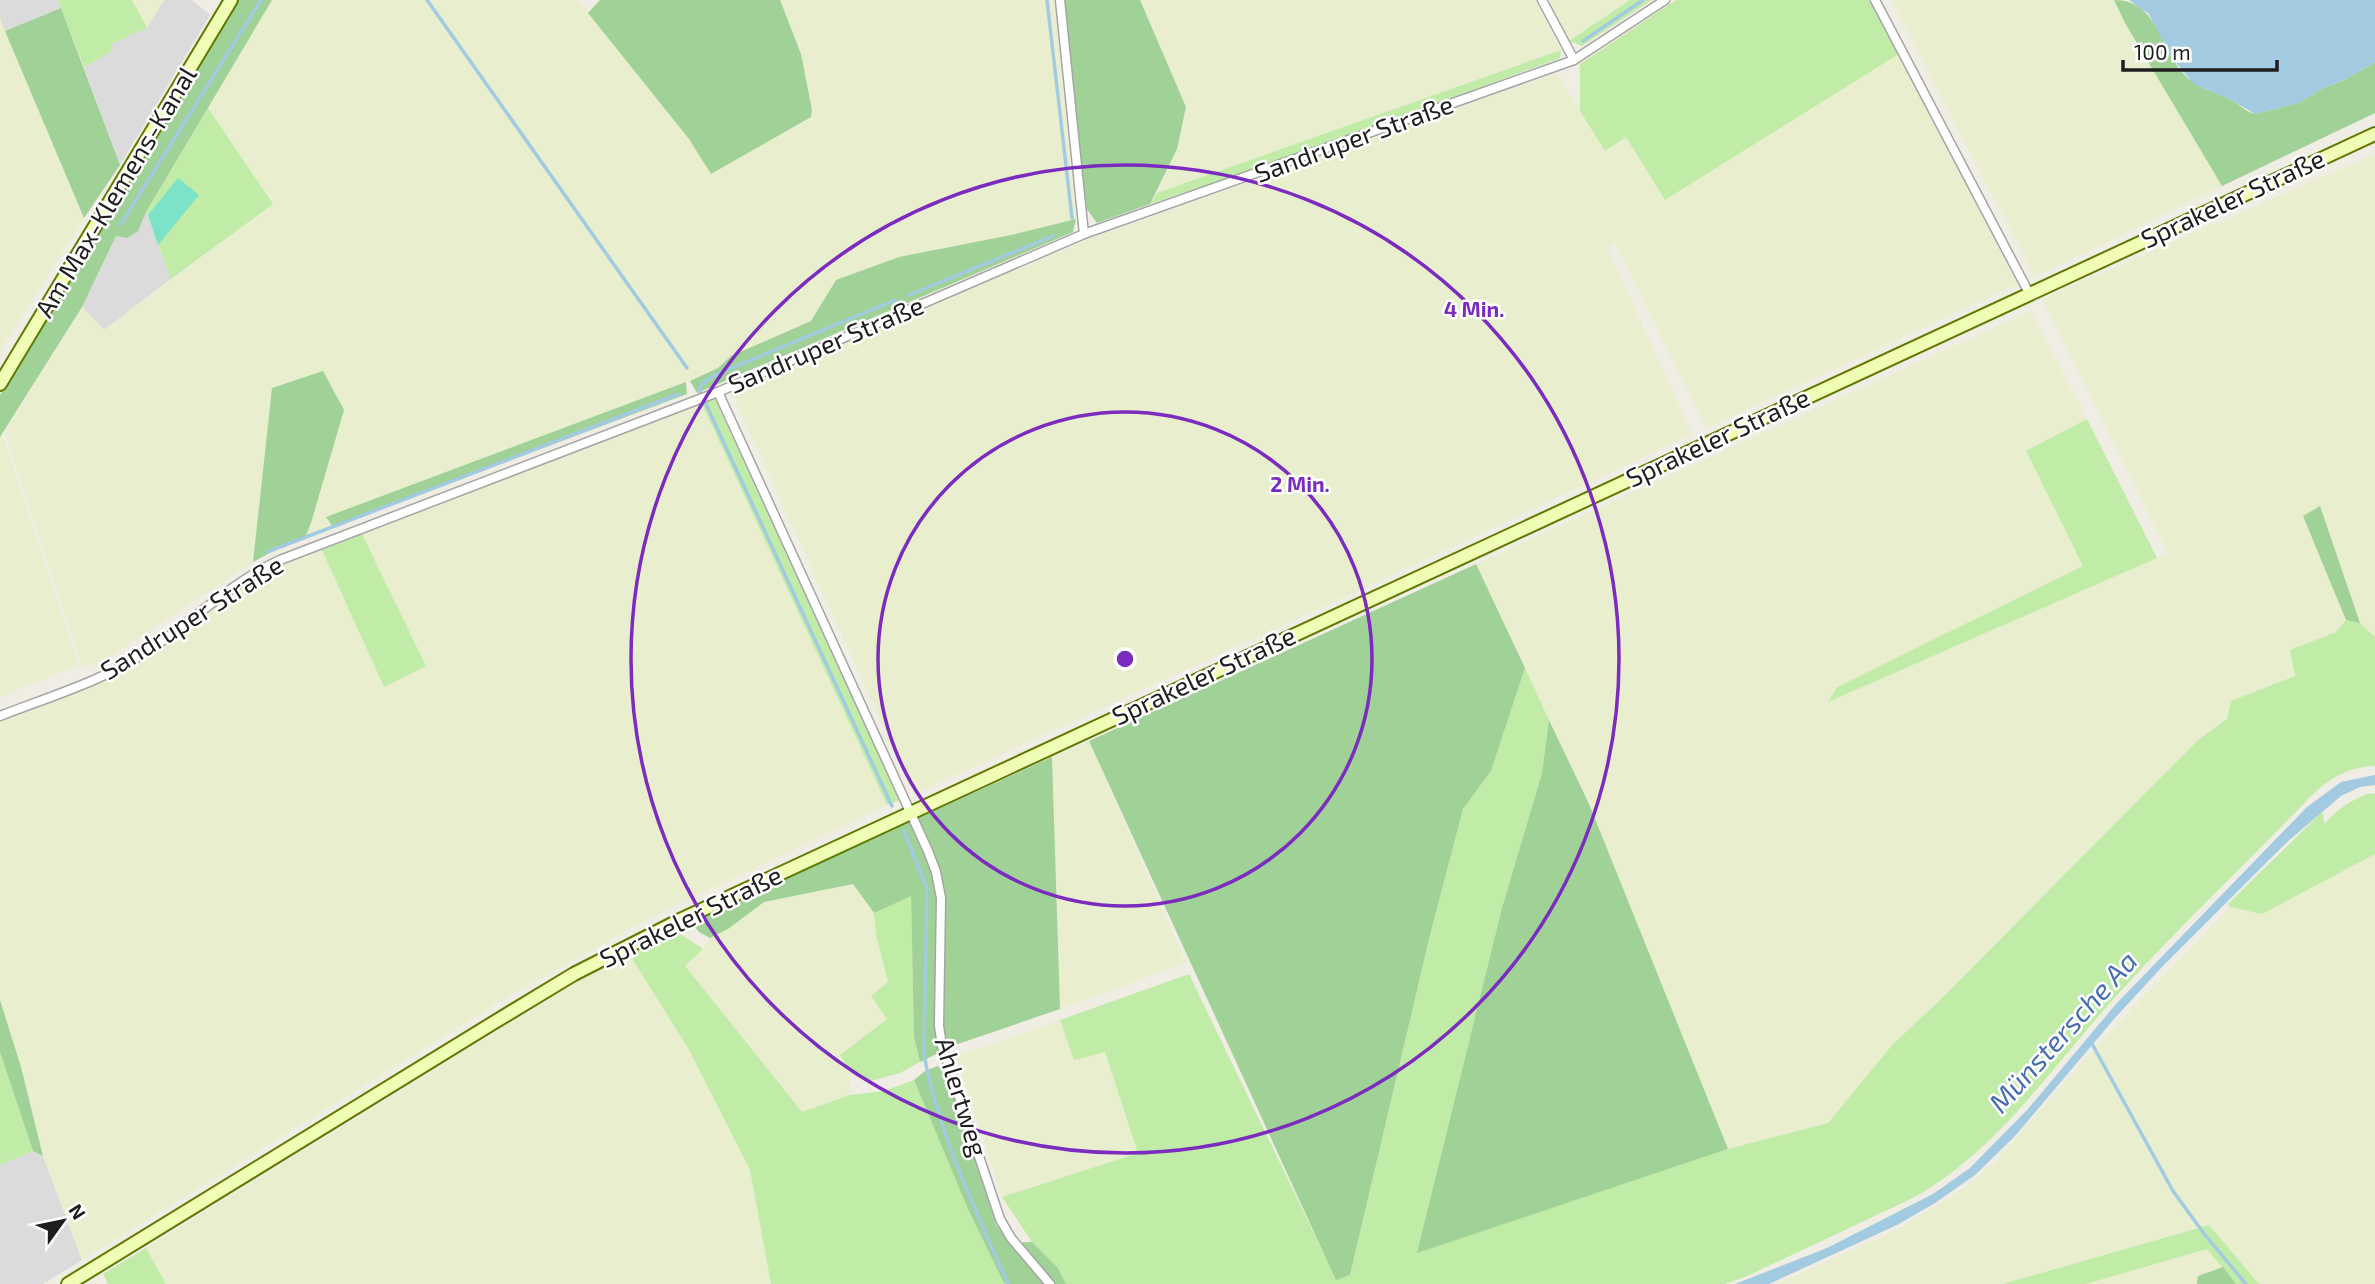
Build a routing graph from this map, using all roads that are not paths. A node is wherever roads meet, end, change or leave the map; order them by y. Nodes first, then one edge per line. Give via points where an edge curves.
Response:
1 (231, 0) edge
2 (1060, 0) edge
3 (1542, 0) edge
4 (1665, 0) edge
5 (1875, 0) edge
6 (1574, 60) junction
7 (2375, 134) edge
8 (1084, 234) junction
9 (2029, 293) junction
10 (0, 384) edge
11 (718, 392) junction
12 (0, 716) edge
13 (911, 812) junction
14 (68, 1284) edge
15 (1050, 1284) edge

1 - 10 main road, Am Max-Klemens-Kanal
2 - 8 street
3 - 6 street
4 - 6 street, Sandruper Straße
5 - 9 street
6 - 8 street, Sandruper Straße
7 - 9 main road, Sprakeler Straße
8 - 11 street, Sandruper Straße
9 - 13 main road, Sprakeler Straße
11 - 12 street, Sandruper Straße via 257,571 150,650 109,673
11 - 13 street, Ahlertweg
13 - 14 main road, Sprakeler Straße via 574,974
13 - 15 street, Ahlertweg via 936,872 941,898 939,1026 944,1055 1000,1219

